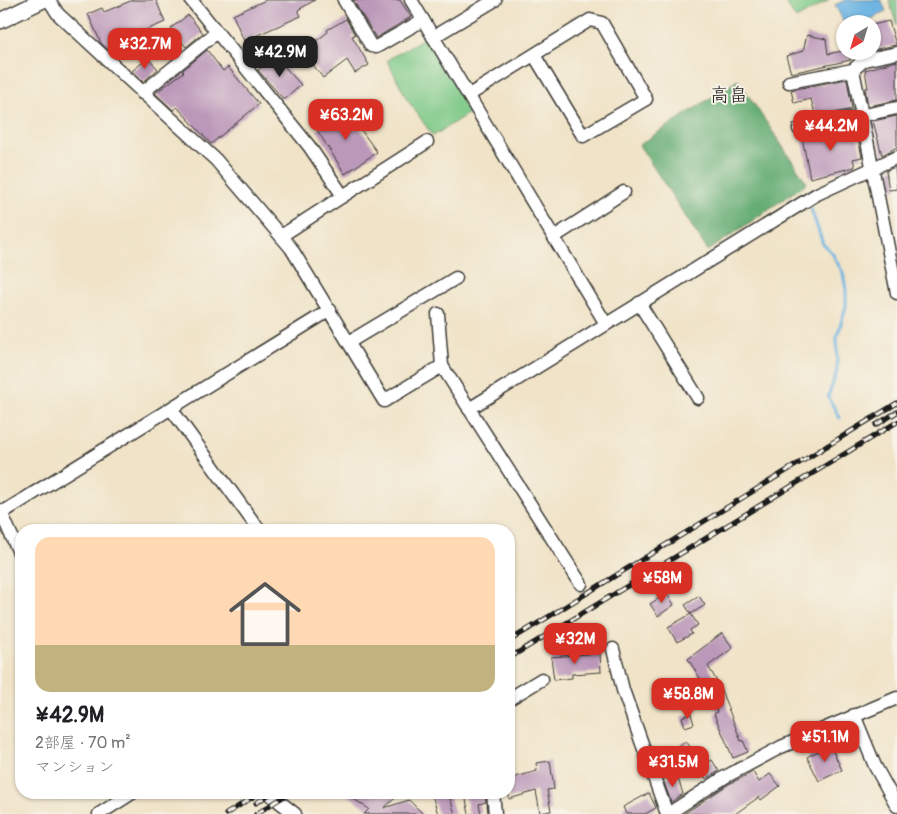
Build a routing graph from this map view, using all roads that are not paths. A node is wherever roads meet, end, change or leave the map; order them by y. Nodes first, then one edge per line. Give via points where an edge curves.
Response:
1 (43, 0) edge
2 (49, 0) edge
3 (191, 0) edge
4 (344, 0) edge
5 (411, 0) edge
6 (495, 0) edge
7 (28, 3) edge
8 (0, 20) edge
9 (423, 20) junction
10 (217, 32) junction
11 (433, 37) junction
12 (897, 53) edge
13 (534, 55) junction
14 (853, 70) junction
15 (789, 82) dead end
16 (142, 93) junction
17 (469, 95) junction
18 (897, 108) edge
19 (863, 115) junction
20 (799, 129) dead end
21 (427, 142) dead end
22 (897, 156) edge
23 (874, 166) junction
24 (624, 192) dead end
25 (343, 196) junction
26 (281, 236) junction
27 (554, 237) junction
28 (456, 278) dead end
29 (897, 293) edge
30 (639, 304) junction
31 (330, 310) junction
32 (438, 314) dead end
33 (606, 324) junction
34 (349, 342) junction
35 (442, 366) junction
36 (698, 398) dead end
37 (469, 409) junction
38 (172, 410) junction
39 (1, 513) edge
40 (255, 524) edge
41 (15, 544) edge
42 (581, 584) dead end
43 (614, 649) dead end
44 (542, 679) dead end
45 (515, 695) edge
46 (897, 698) edge
47 (854, 715) junction
48 (123, 799) edge
49 (273, 799) edge
50 (494, 799) edge
51 (897, 806) edge
52 (285, 812) edge
53 (100, 814) edge
54 (495, 814) edge
55 (668, 814) edge

1 - 7 main road
2 - 16 street via 58,14
3 - 10 street
4 - 9 street via 371,46 376,47
5 - 9 street
6 - 11 street
7 - 8 main road
9 - 11 street
10 - 16 street
10 - 25 street via 309,146
11 - 17 street
12 - 14 street via 864,60
13 - 13 street via 590,20 602,23 646,99 583,136
13 - 17 street
14 - 15 street
14 - 19 street
16 - 26 street via 216,160
17 - 27 street
18 - 19 street
19 - 20 street
19 - 23 street
21 - 25 street
22 - 23 street
23 - 29 street
23 - 30 street via 817,194
24 - 27 street
25 - 26 street
26 - 31 street
27 - 33 street
28 - 34 street
30 - 33 street
30 - 36 street
31 - 34 street
31 - 38 street
32 - 35 street
33 - 37 street
34 - 35 street via 384,401
35 - 37 street
37 - 42 street
38 - 39 street
38 - 40 street
39 - 41 street
43 - 55 street via 623,690
44 - 45 street
46 - 47 street
47 - 51 street
47 - 55 street via 781,747 725,777
48 - 53 street
49 - 52 street
50 - 54 street

